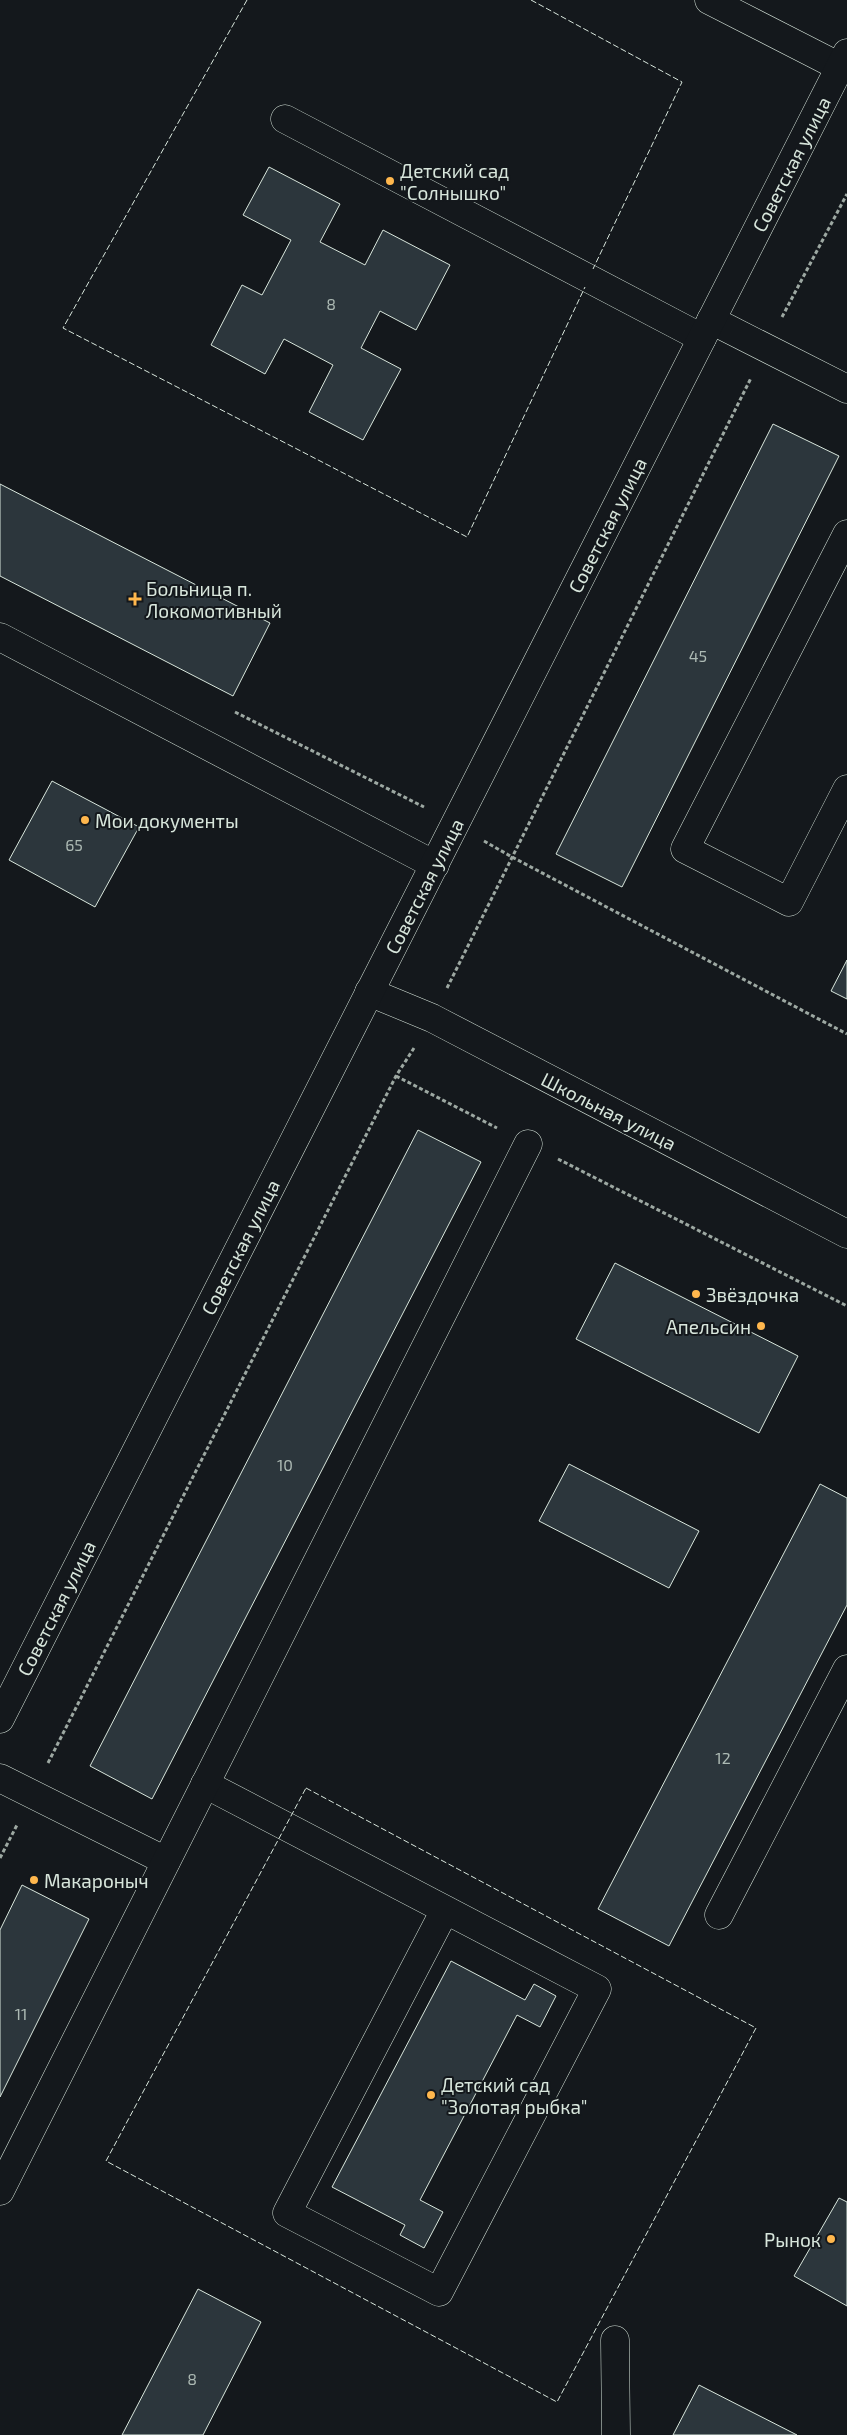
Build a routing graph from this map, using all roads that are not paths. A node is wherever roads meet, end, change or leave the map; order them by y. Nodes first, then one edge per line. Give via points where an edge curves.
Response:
1 (709, 0) edge
2 (843, 60) edge
3 (285, 119) dead end
4 (707, 329) junction
5 (847, 388) edge
6 (847, 534) edge
7 (0, 637) edge
8 (847, 789) edge
9 (435, 865) junction
10 (369, 992) junction
11 (528, 1144) road end
12 (847, 1234) edge
13 (847, 1669) edge
14 (0, 1719) edge
15 (0, 1778) edge
16 (205, 1784) junction
17 (166, 1860) junction
18 (445, 1910) junction
19 (718, 1915) dead end
20 (0, 2191) edge
21 (615, 2340) dead end
22 (616, 2435) edge

1 - 2 street
2 - 4 street, Советская улица
3 - 4 street
4 - 5 street
4 - 9 street, Советская улица
6 - 8 street via 685,849 789,902
7 - 9 street
9 - 10 street, Советская улица
10 - 12 street, Школьная улица via 432,1018
10 - 14 street, Советская улица
11 - 16 street
13 - 19 street
15 - 17 street
16 - 17 street
16 - 18 street
17 - 20 street
18 - 18 street via 597,1989 439,2292 287,2213
21 - 22 street

